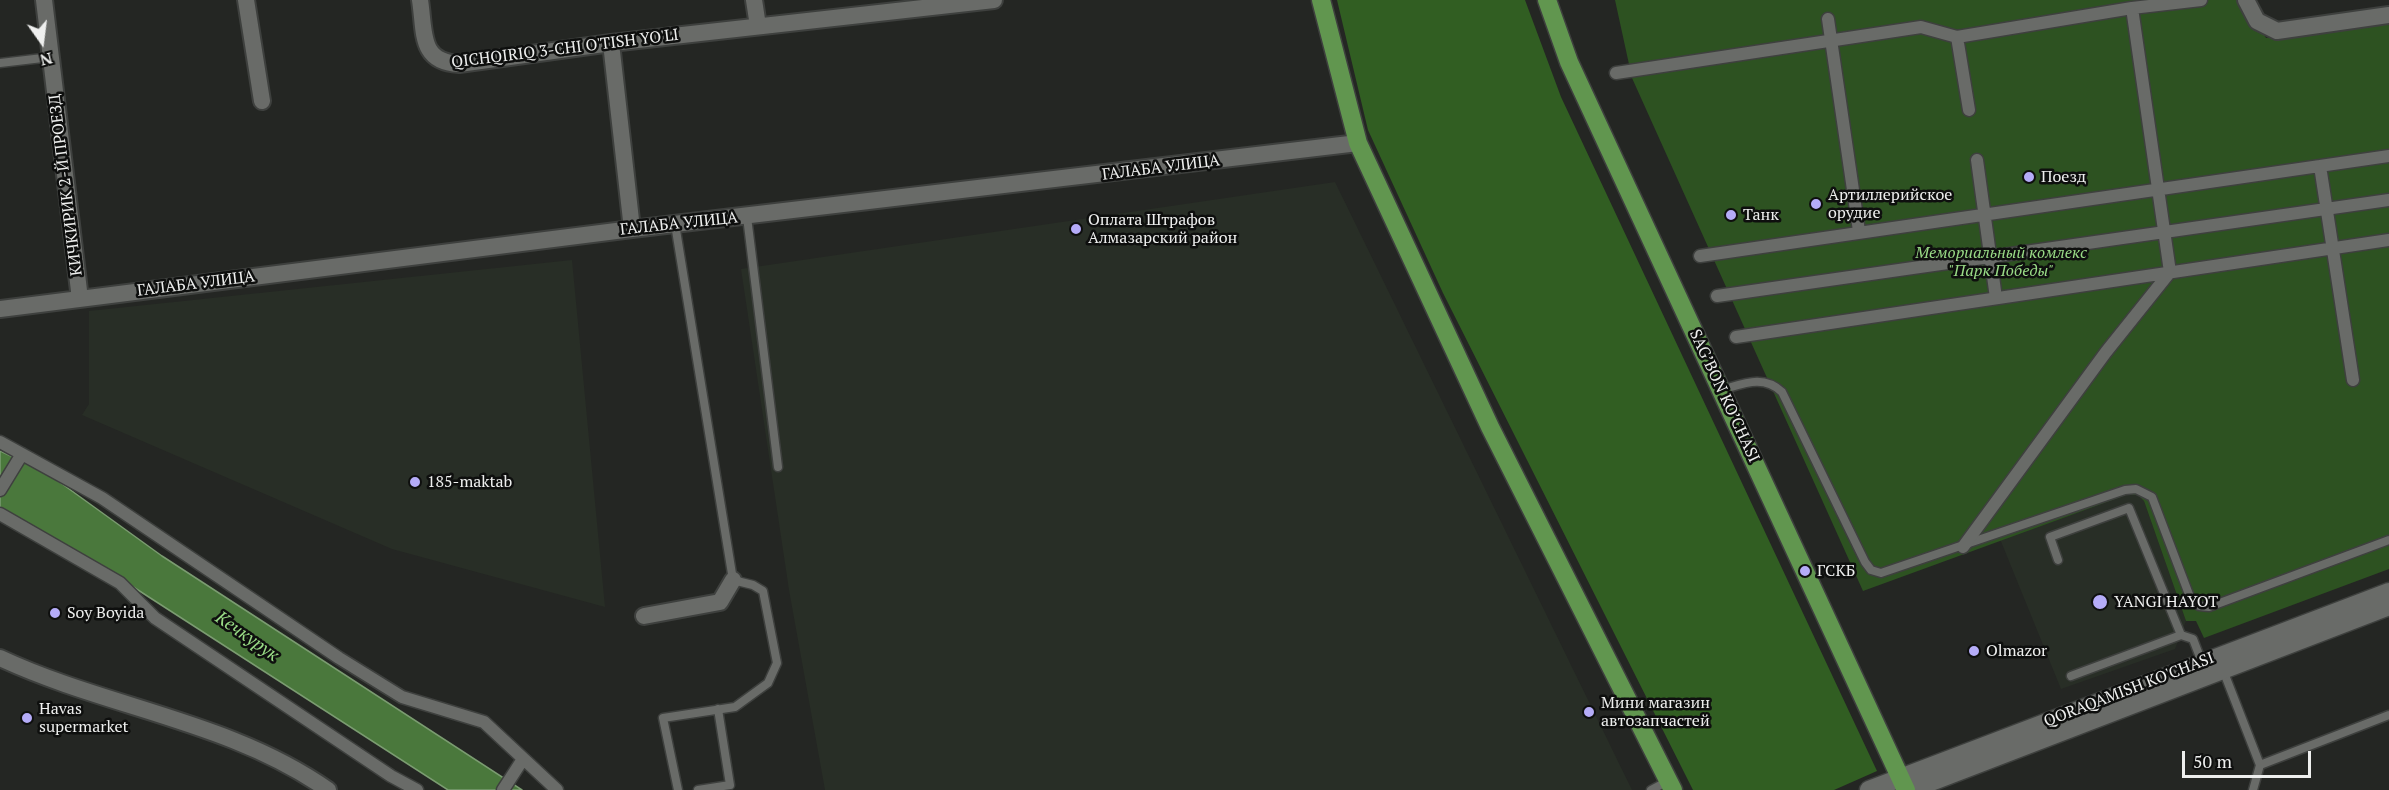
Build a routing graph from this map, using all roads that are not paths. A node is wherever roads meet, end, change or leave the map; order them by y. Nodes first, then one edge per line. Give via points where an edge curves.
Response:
1 (44, 0) edge
2 (246, 0) edge
3 (420, 0) edge
4 (754, 0) edge
5 (994, 0) edge
6 (1321, 0) edge
7 (1546, 0) edge
8 (2201, 0) edge
9 (2246, 0) edge
10 (2132, 8) junction
11 (2389, 15) edge
12 (1828, 19) dead end
13 (758, 26) junction
14 (1957, 37) junction
15 (1831, 40) junction
16 (611, 44) junction
17 (51, 57) junction
18 (0, 63) edge
19 (1616, 73) dead end
20 (262, 101) dead end
21 (1969, 110) dead end
22 (1358, 143) junction
23 (2389, 156) edge
24 (1977, 160) dead end
25 (2320, 166) junction
26 (2157, 189) junction
27 (2389, 200) edge
28 (2327, 209) junction
29 (1984, 214) junction
30 (747, 217) junction
31 (675, 224) junction
32 (632, 229) junction
33 (1859, 231) junction
34 (2163, 232) junction
35 (2389, 240) edge
36 (2333, 249) junction
37 (1700, 256) dead end
38 (1990, 257) junction
39 (2170, 272) junction
40 (1717, 296) dead end
41 (1996, 298) junction
42 (80, 299) junction
43 (0, 309) edge
44 (1736, 336) dead end
45 (2353, 380) dead end
46 (1721, 390) junction
47 (0, 442) edge
48 (22, 454) junction
49 (778, 467) dead end
50 (0, 490) edge
51 (0, 514) edge
52 (2389, 540) edge
53 (1963, 547) junction
54 (2058, 560) dead end
55 (733, 580) junction
56 (2389, 592) edge
57 (2389, 606) edge
58 (644, 616) dead end
59 (2181, 635) junction
60 (1, 660) edge
61 (2211, 670) junction
62 (2071, 676) dead end
63 (717, 709) junction
64 (2389, 715) edge
65 (523, 759) junction
66 (2260, 765) junction
67 (1671, 786) edge
68 (1906, 786) edge
69 (328, 790) edge
70 (417, 790) edge
71 (503, 790) edge
72 (557, 790) edge
73 (678, 790) edge
74 (698, 790) edge
75 (1651, 790) edge
76 (1869, 790) edge
77 (2253, 790) edge

1 - 17 street, КИЧКИРИК 2-Й ПРОЕЗД
2 - 20 street
3 - 16 street, QICHQIRIQ 3-CHI O'TISH YO'LI via 427,50 442,63
4 - 13 street
5 - 13 street, QICHQIRIQ 3-CHI O'TISH YO'LI
6 - 22 main road
7 - 46 main road, SAG’BON KO’CHASI via 1569,62
8 - 10 street
9 - 11 street via 2257,21 2277,31
10 - 14 street
10 - 26 street
12 - 15 street
13 - 16 street, QICHQIRIQ 3-CHI O'TISH YO'LI
14 - 15 street via 1921,27
14 - 21 street
15 - 19 street
15 - 33 street
16 - 32 street
17 - 18 lane
17 - 42 street, КИЧКИРИК 2-Й ПРОЕЗД
22 - 30 street, ГАЛАБА УЛИЦА
22 - 67 main road via 1490,428
23 - 25 street
24 - 29 street
25 - 26 street
25 - 28 street
26 - 29 street
26 - 34 street
27 - 28 street
28 - 34 street
28 - 36 street
29 - 33 street
29 - 38 street
30 - 31 street, ГАЛАБА УЛИЦА
30 - 49 lane
31 - 32 street, ГАЛАБА УЛИЦА
31 - 55 lane
32 - 42 street, ГАЛАБА УЛИЦА
33 - 37 street
34 - 38 street
34 - 39 street
35 - 36 street
36 - 39 street
36 - 45 street
38 - 40 street
38 - 41 street
39 - 41 street
39 - 53 street via 2106,352
41 - 44 street
42 - 43 street, ГАЛАБА УЛИЦА
46 - 53 lane via 1758,380 1782,392 1871,570 1894,571
46 - 68 main road, SAG’BON KO’CHASI
47 - 48 street
48 - 50 street
48 - 65 street via 102,498 402,697 484,722
51 - 70 street via 120,583 155,618
52 - 53 lane via 2208,607 2199,606 2190,597 2152,497 2136,489
54 - 59 lane via 2050,537 2129,508
55 - 58 street via 720,602
55 - 63 lane via 764,591 777,663 768,682 735,707
56 - 61 main road, QORAQAMISH KO'CHASI
57 - 61 main road, QORAQAMISH KO'CHASI
59 - 61 lane via 2193,639
59 - 62 lane
60 - 69 street via 59,683 247,744
61 - 66 lane
61 - 68 main road, QORAQAMISH KO'CHASI
63 - 73 lane via 663,718
63 - 74 lane via 730,785
64 - 66 lane
65 - 71 street
65 - 72 street
66 - 77 lane
67 - 75 lane
68 - 76 main road, QORAQAMISH KO'CHASI

